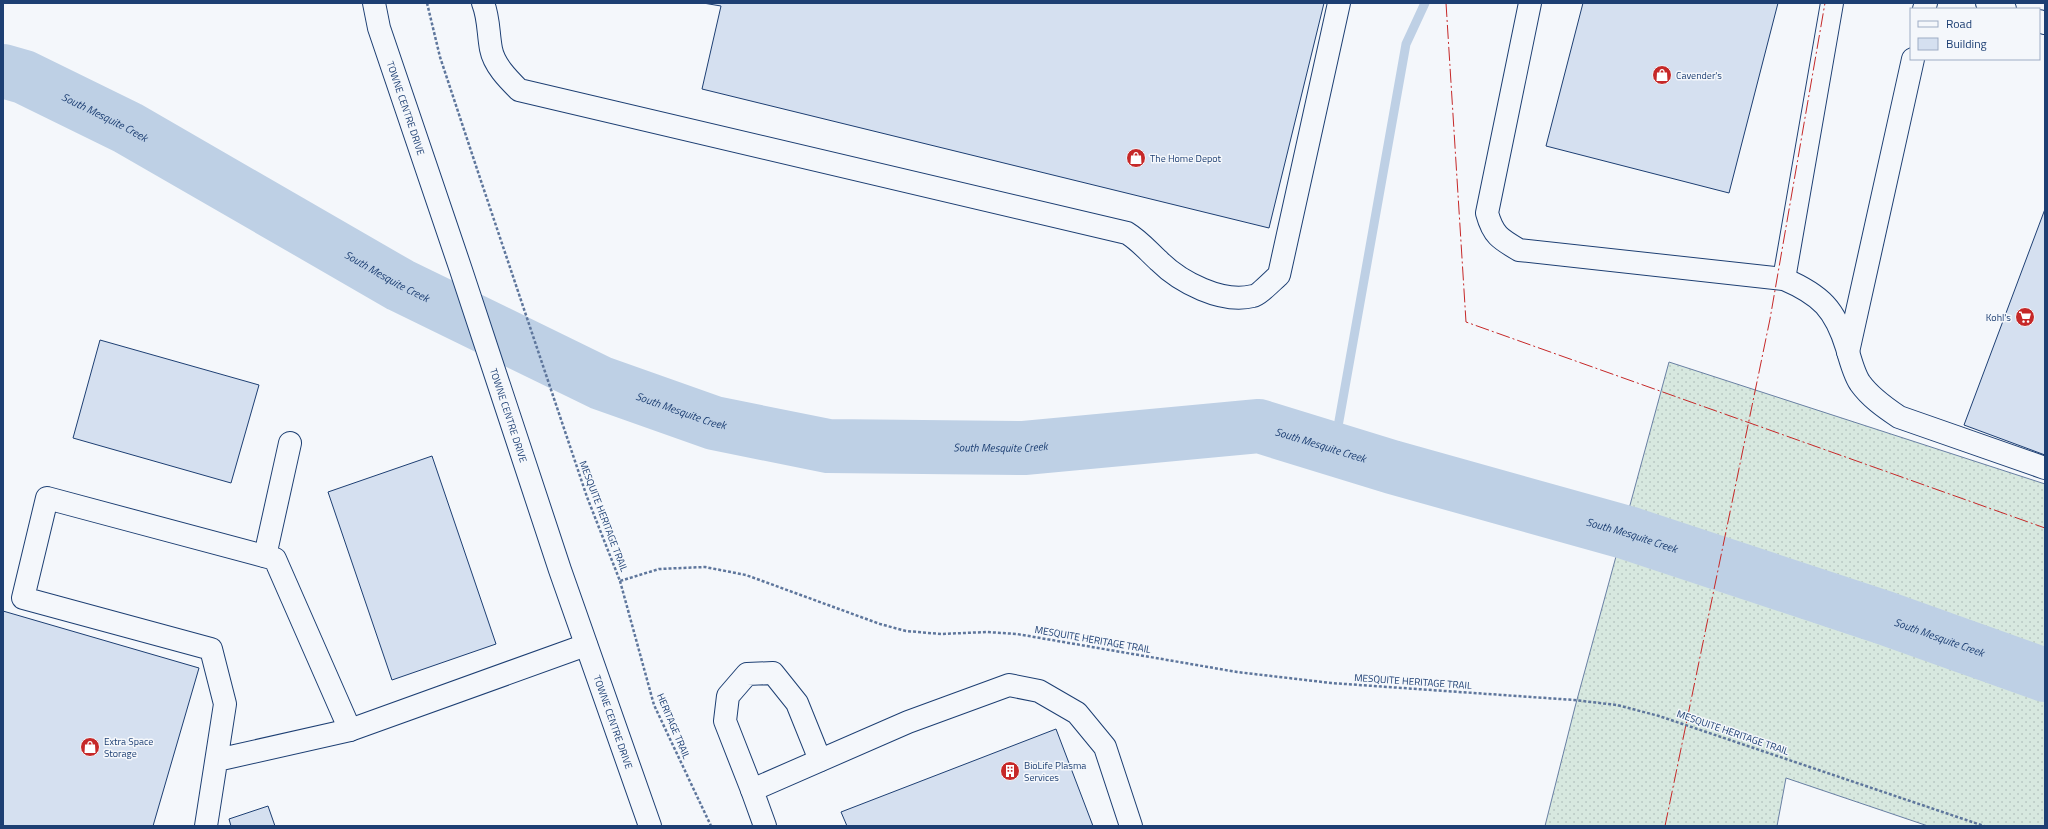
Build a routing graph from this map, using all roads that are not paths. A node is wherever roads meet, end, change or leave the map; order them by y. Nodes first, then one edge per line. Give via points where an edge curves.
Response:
1 (374, 3) edge
2 (483, 3) edge
3 (1339, 3) edge
4 (1530, 3) edge
5 (1832, 3) edge
6 (1987, 3) edge
7 (2002, 8) edge
8 (1913, 60) edge
9 (1784, 278) junction
10 (1848, 353) junction
11 (290, 443) dead end
12 (2045, 468) edge
13 (264, 556) junction
14 (586, 645) junction
15 (350, 730) junction
16 (217, 760) junction
17 (820, 760) junction
18 (752, 790) junction
19 (206, 826) edge
20 (650, 826) edge
21 (765, 826) edge
22 (1131, 826) edge

1 - 14 street, TOWNE CENTRE DRIVE via 378,28
2 - 3 street via 488,14 491,51 502,72 519,90 1127,233 1140,240 1160,262 1181,278 1210,294 1235,297 1254,296 1279,275
4 - 9 street via 1487,213 1492,228 1504,242 1519,250
5 - 9 street
6 - 7 street
8 - 10 street
9 - 10 street via 1813,294 1828,306 1841,329
10 - 12 street via 1859,382 1880,404 1899,417
11 - 13 street
13 - 15 street via 275,559
13 - 16 street via 47,498 23,598 211,649 225,704
14 - 15 street
14 - 20 street, TOWNE CENTRE DRIVE
15 - 16 street
16 - 19 street
17 - 18 street
17 - 18 street via 797,703 773,673 747,674 728,696 725,721
17 - 22 street via 908,722 1009,685 1039,691 1077,713 1104,747
18 - 21 street

